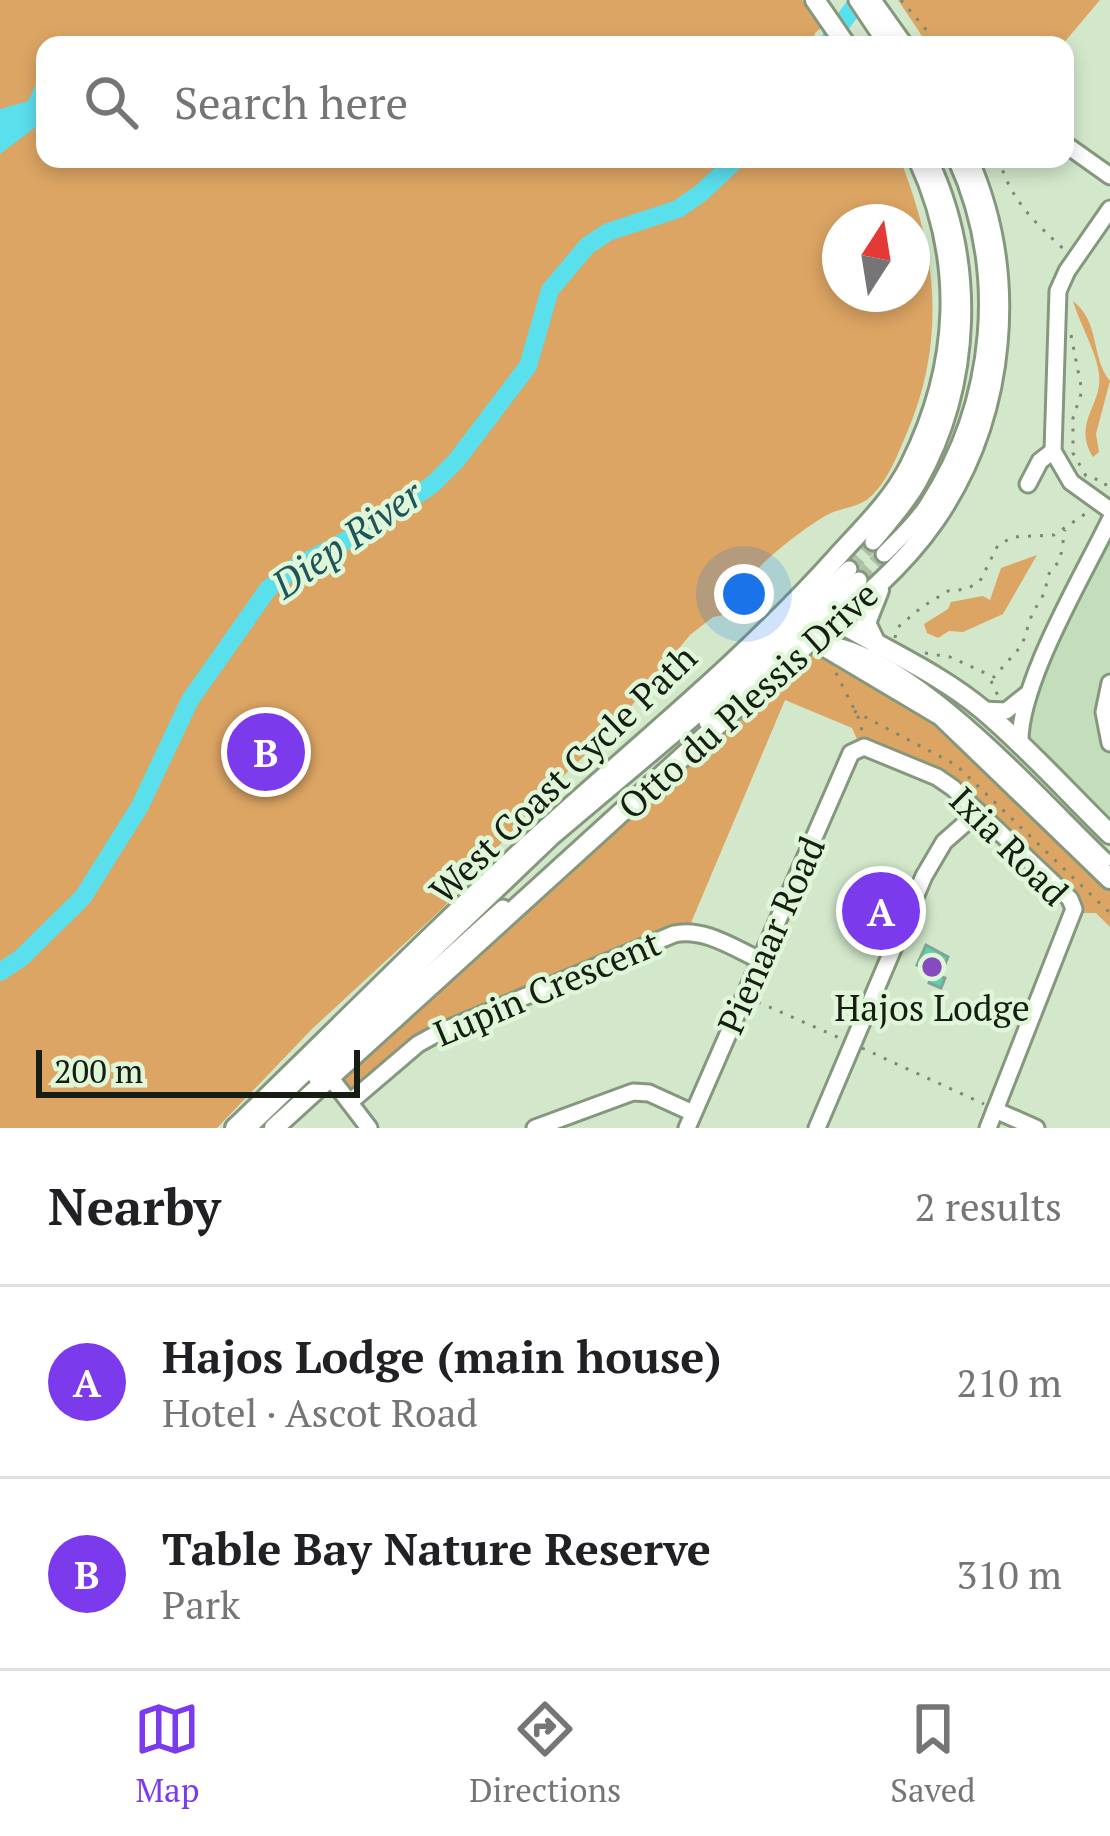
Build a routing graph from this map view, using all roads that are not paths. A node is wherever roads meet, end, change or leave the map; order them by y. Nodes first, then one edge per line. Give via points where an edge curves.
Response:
1 (815, 0) edge
2 (826, 0) edge
3 (857, 0) edge
4 (871, 0) edge
5 (840, 36) edge
6 (850, 36) edge
7 (881, 36) edge
8 (897, 36) edge
9 (1074, 150) edge
10 (923, 168) edge
11 (932, 168) edge
12 (960, 168) edge
13 (972, 168) edge
14 (1110, 176) edge
15 (1110, 209) edge
16 (1053, 451) junction
17 (1028, 484) dead end
18 (1102, 504) edge
19 (1110, 520) edge
20 (854, 574) tunnel mouth
21 (888, 576) junction
22 (818, 610) junction
23 (795, 630) junction
24 (877, 646) junction
25 (1110, 683) edge
26 (1032, 686) junction
27 (982, 710) junction
28 (1110, 743) edge
29 (1020, 746) junction
30 (863, 747) joint
31 (978, 812) junction
32 (1110, 834) edge
33 (1110, 846) edge
34 (1110, 867) edge
35 (1106, 886) edge
36 (760, 960) junction
37 (329, 1077) junction
38 (350, 1102) junction
39 (995, 1109) junction
40 (690, 1120) edge
41 (235, 1128) edge
42 (248, 1128) edge
43 (261, 1128) edge
44 (274, 1128) edge
45 (369, 1128) edge
46 (535, 1128) edge
47 (817, 1128) edge
48 (988, 1128) edge
49 (1036, 1128) edge

1 - 5 main road
2 - 6 street
3 - 7 street
4 - 8 main road
9 - 14 street
10 - 22 main road, Otto du Plessis Drive via 947,238 953,286 944,373 900,483
11 - 12 street via 957,236 962,336 932,454 879,548 927,506 963,438 982,375 986,261
13 - 21 main road, Otto du Plessis Drive via 998,259 992,389 953,491
15 - 16 street via 1058,291
16 - 17 street
16 - 18 street via 1071,482
19 - 26 street
20 - 22 street
21 - 22 main road, Otto du Plessis Drive
21 - 24 main road via 866,620
22 - 23 main road, Otto du Plessis Drive
22 - 23 main road, Otto du Plessis Drive
22 - 24 main road
22 - 33 street via 961,703
23 - 34 street via 843,646 939,702
23 - 35 main road via 941,716
23 - 37 main road, Otto du Plessis Drive
23 - 41 main road, Otto du Plessis Drive via 671,720 537,837
23 - 42 street via 552,837
23 - 43 street
24 - 27 main road
25 - 28 street
26 - 27 street via 1015,708
26 - 29 street
27 - 29 main road
29 - 32 main road
30 - 31 street, Ixia Road via 937,777
30 - 36 street, Pienaar Road via 851,753
31 - 39 street, Ixia Road via 1074,909
31 - 47 street via 944,842 923,876
36 - 38 street, Lupin Crescent via 688,930 674,934 438,1033
36 - 40 street, Pienaar Road
37 - 38 street
37 - 44 main road, Otto du Plessis Drive
38 - 45 street
39 - 48 street, Ixia Road
39 - 49 street
40 - 46 street via 633,1092

